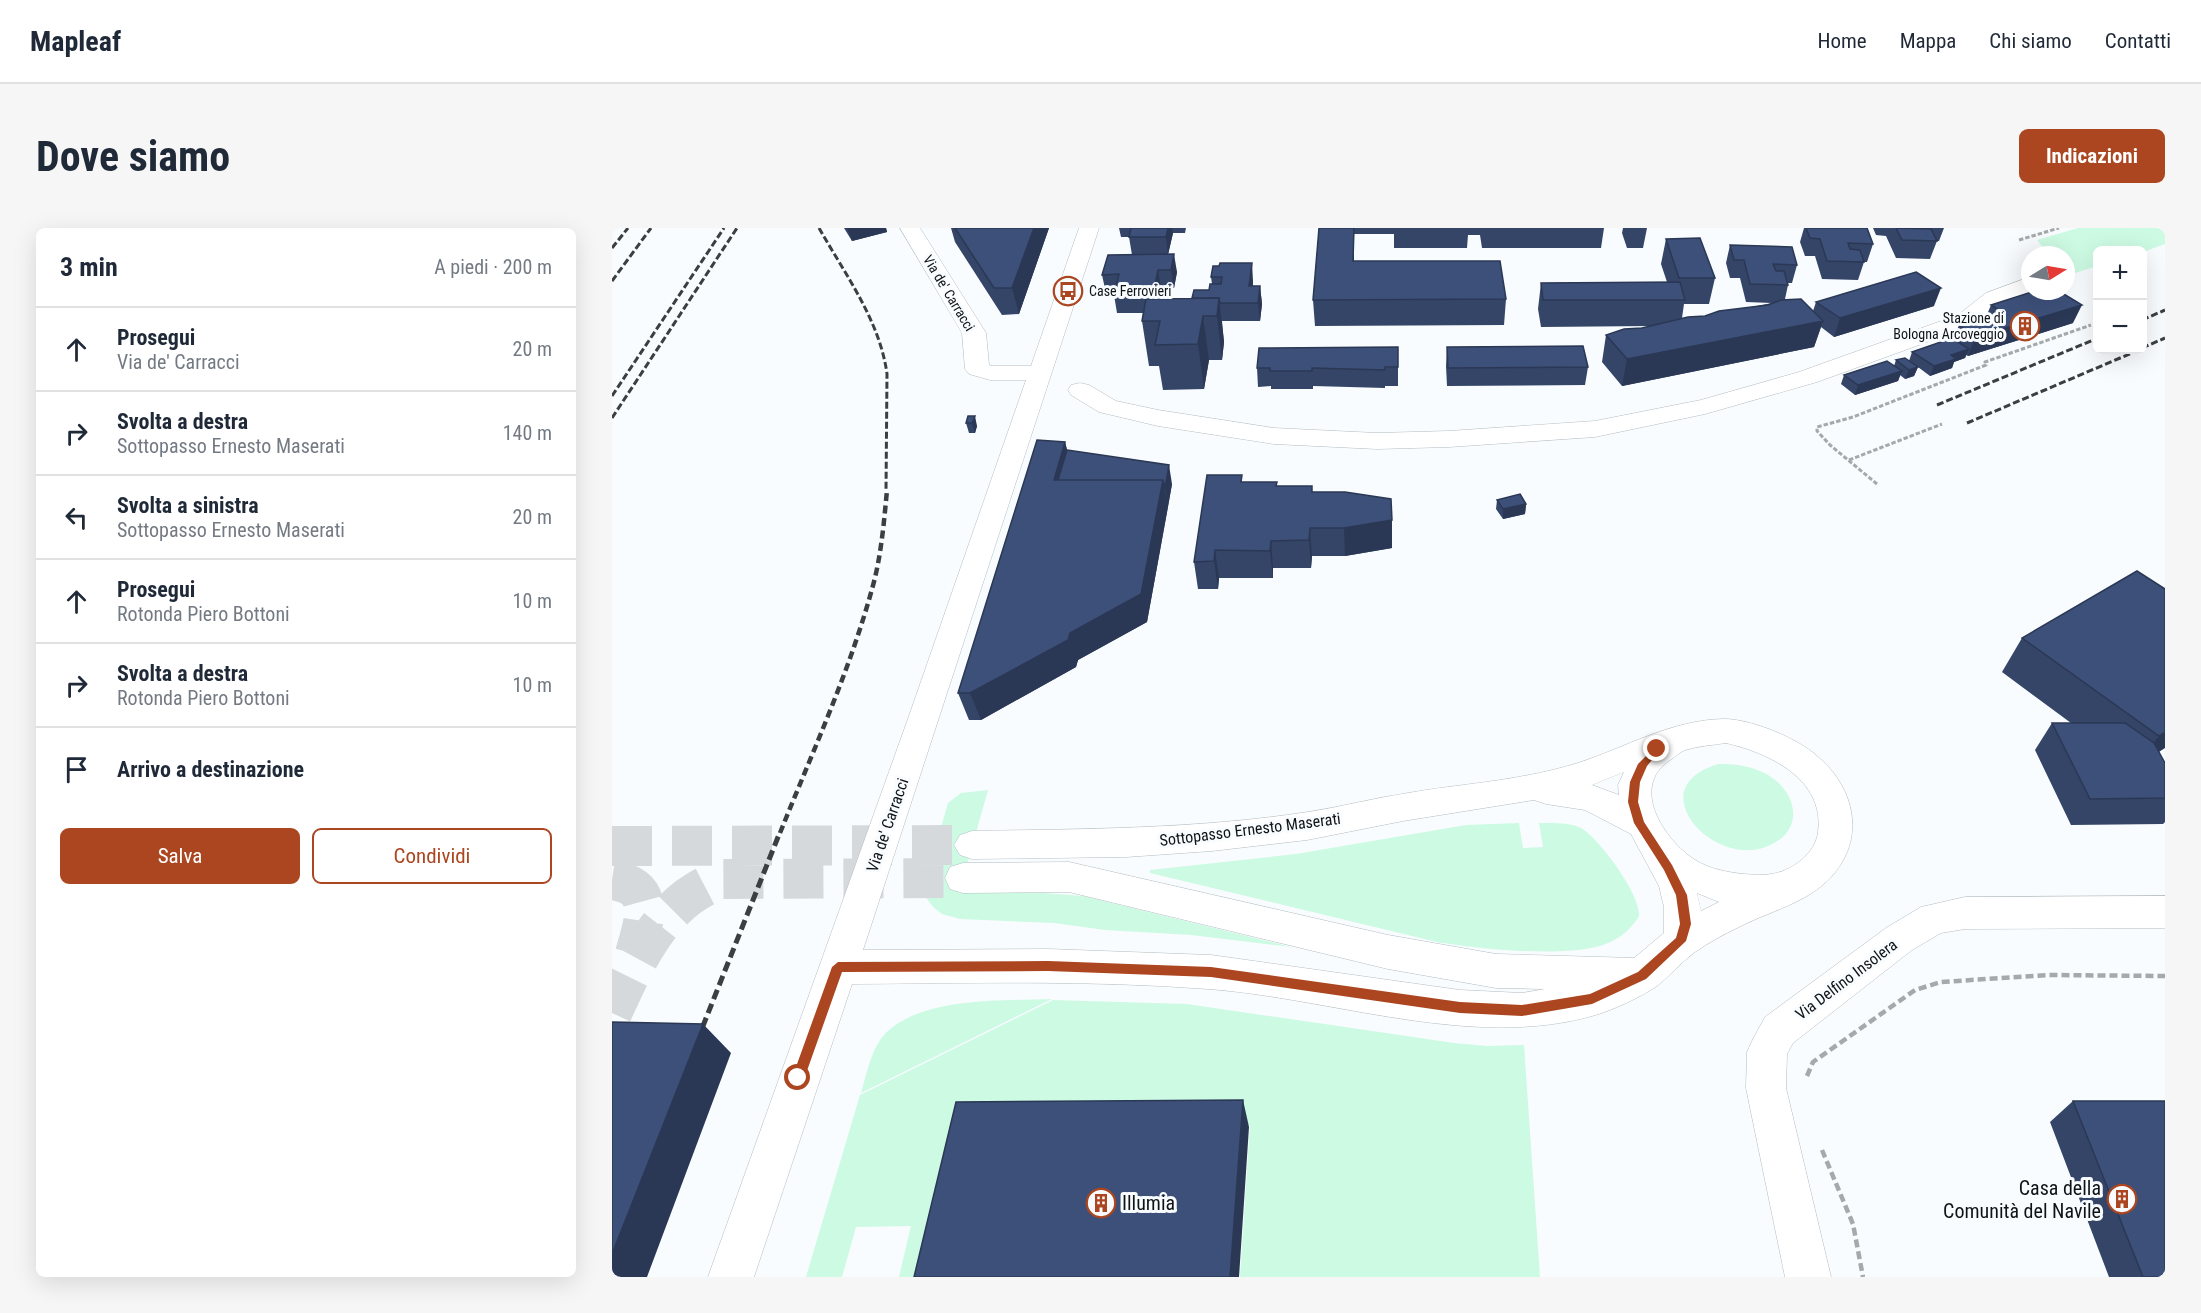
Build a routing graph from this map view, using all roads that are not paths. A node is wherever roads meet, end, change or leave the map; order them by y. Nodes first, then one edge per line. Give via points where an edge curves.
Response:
1 (910, 228) edge
2 (1089, 228) edge
3 (2021, 288) edge
4 (1039, 379) junction
5 (1676, 738) junction
6 (1526, 789) junction
7 (1647, 835) junction
8 (1813, 874) junction
9 (2165, 912) edge
10 (1681, 941) junction
11 (838, 967) junction
12 (1642, 975) junction
13 (731, 1277) edge
14 (1808, 1277) edge

1 - 4 street, Via de' Carracci via 974,333 977,369
2 - 4 street, Via de' Carracci
3 - 4 street via 1994,298 1966,320 1808,377 1705,407 1556,433 1377,441 1274,436 1108,407 1080,390
4 - 11 street, Via de' Carracci
5 - 6 street, Sottopasso Ernesto Maserati via 1586,774
5 - 7 street via 1657,749 1643,764 1635,782 1633,802
5 - 8 street via 1718,731 1755,736 1804,763 1823,784 1834,807 1837,832 1830,855
6 - 7 street, Sottopasso Ernesto Maserati via 1581,793 1605,802
6 - 12 street, Sottopasso Ernesto Maserati via 1307,826 968,861 1034,876 1096,882 1388,952 1496,971
7 - 8 street via 1676,866 1702,880 1732,889 1762,891 1790,886
7 - 10 street, Sottopasso Ernesto Maserati via 1681,895 1685,924
8 - 10 street
9 - 14 street, Via Delfino Insolera via 1940,916 1899,939 1779,1030 1767,1052 1766,1088
10 - 12 street
11 - 12 street via 1036,966 1211,972 1460,1008 1522,1011 1592,999
11 - 13 street, Via de' Carracci

